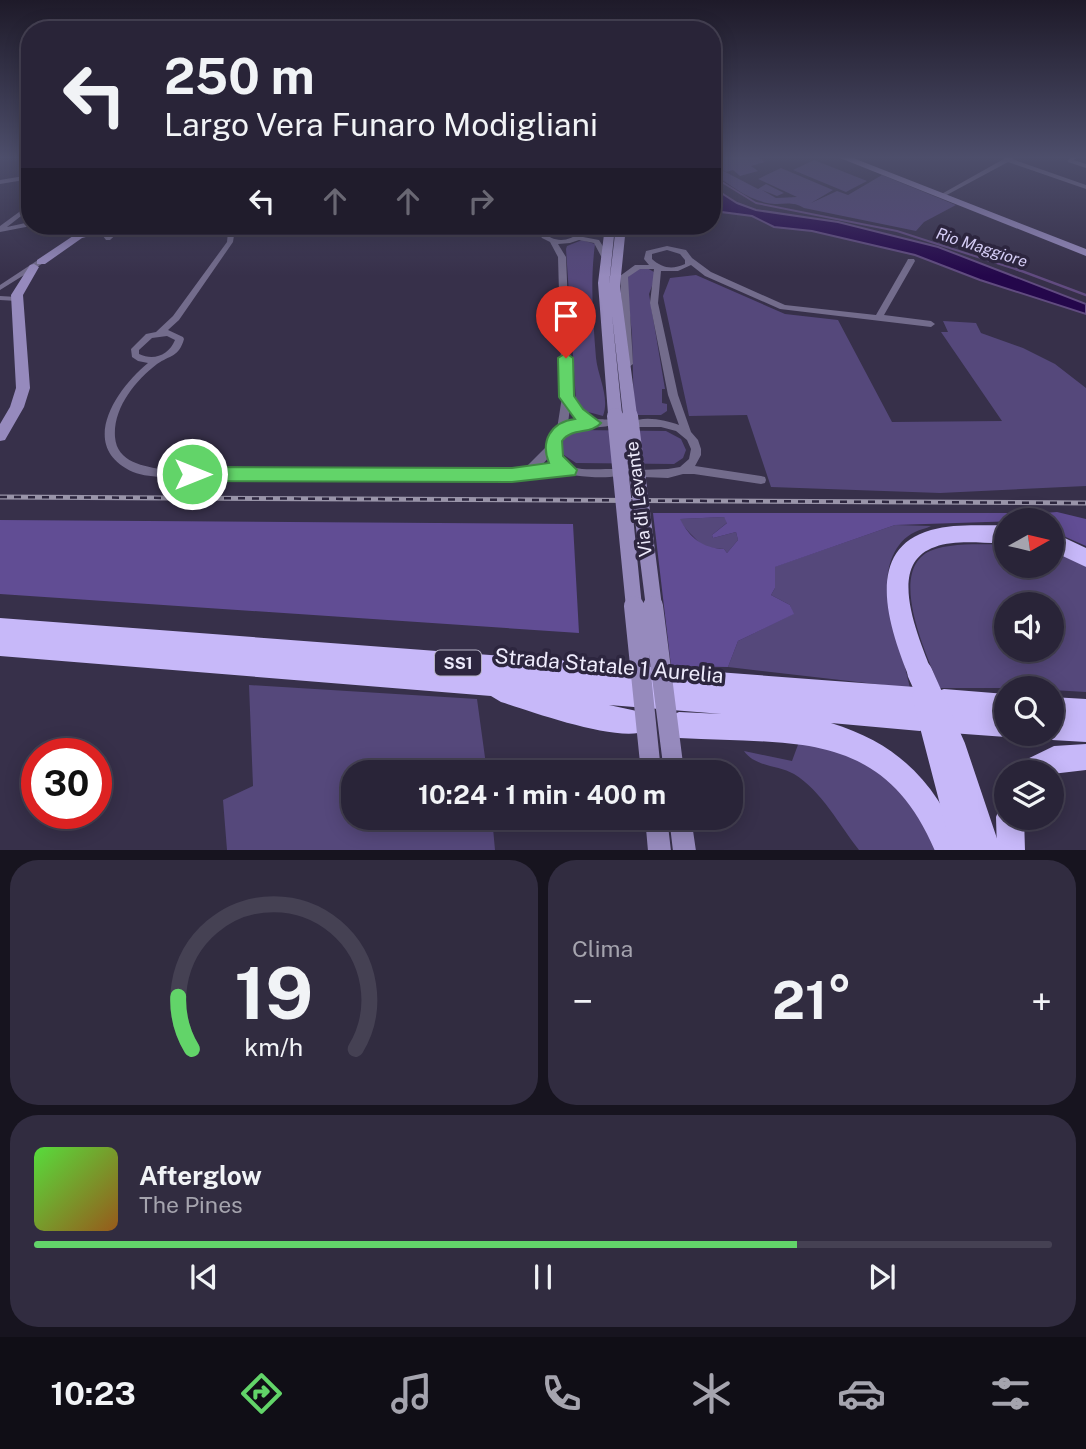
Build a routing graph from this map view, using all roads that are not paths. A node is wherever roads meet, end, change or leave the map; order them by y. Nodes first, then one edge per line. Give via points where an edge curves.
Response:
1 (941, 196) edge
2 (21, 213) edge
3 (21, 226) edge
4 (0, 230) edge
5 (85, 235) edge
6 (216, 235) edge
7 (232, 235) edge
8 (542, 235) edge
9 (582, 235) edge
10 (608, 235) edge
11 (620, 235) edge
12 (580, 238) junction
13 (553, 241) junction
14 (568, 242) junction
15 (223, 249) junction
16 (1086, 253) edge
17 (605, 256) junction
18 (562, 257) junction
19 (689, 260) junction
20 (911, 261) dead end
21 (38, 264) junction
22 (657, 267) junction
23 (676, 270) junction
24 (706, 273) junction
25 (657, 281) junction
26 (0, 290) edge
27 (0, 298) edge
28 (18, 300) junction
29 (880, 317) junction
30 (176, 318) junction
31 (930, 324) dead end
32 (160, 333) junction
33 (174, 334) junction
34 (138, 358) junction
35 (158, 359) junction
36 (138, 375) junction
37 (625, 382) junction
38 (673, 395) junction
39 (567, 397) junction
40 (623, 420) junction
41 (593, 423) junction
42 (650, 423) junction
43 (562, 429) junction
44 (687, 433) junction
45 (0, 436) edge
46 (553, 447) junction
47 (696, 457) junction
48 (706, 469) junction
49 (569, 470) junction
50 (684, 470) junction
51 (614, 472) dead end
52 (643, 473) dead end
53 (522, 474) junction
54 (761, 480) dead end
55 (994, 535) edge
56 (1064, 547) edge
57 (1086, 558) edge
58 (0, 629) edge
59 (0, 644) edge
60 (471, 681) junction
61 (919, 697) junction
62 (1086, 699) edge
63 (1064, 700) edge
64 (994, 705) edge
65 (1064, 710) edge
66 (1086, 712) edge
67 (994, 721) edge
68 (1064, 728) edge
69 (1086, 729) edge
70 (1086, 757) edge
71 (650, 760) edge
72 (672, 760) edge
73 (1052, 760) edge
74 (658, 830) edge
75 (682, 830) edge
76 (1010, 830) edge
77 (660, 850) edge
78 (685, 850) edge
79 (950, 850) edge
80 (965, 850) edge
81 (988, 850) edge
82 (1011, 850) edge

1 - 16 main road
2 - 4 street
3 - 4 street
5 - 21 main road
6 - 15 street via 224,239
7 - 15 street
8 - 13 street
9 - 12 street
10 - 17 main road, Via di Levante
11 - 37 main road, Via di Levante via 614,286
12 - 14 street
12 - 17 street via 597,241
13 - 14 street
13 - 18 street
14 - 18 street
15 - 30 street
17 - 40 main road, Via di Levante via 603,308
18 - 39 street
19 - 22 street via 677,249 659,248 648,256
19 - 23 street via 686,267
19 - 24 street
20 - 29 street
21 - 26 street
21 - 28 main road
22 - 23 street
22 - 25 street
22 - 37 street via 638,267 624,275 629,365
23 - 24 street
23 - 25 street
24 - 29 street via 783,307
25 - 38 street via 654,303
26 - 28 street via 11,289
27 - 28 street
28 - 45 main road via 23,388
29 - 31 street
30 - 32 street
30 - 33 street
32 - 33 street
32 - 34 street via 138,344 134,351
33 - 35 street via 180,339 178,347
34 - 35 street
34 - 36 street
35 - 36 street
36 - 53 street via 114,412 107,433 119,460 142,472
37 - 40 main road, Via di Levante
38 - 42 street via 670,416
38 - 44 street
39 - 41 street via 578,413
39 - 43 street
40 - 41 street
40 - 42 street
40 - 71 main road, Via di Levante, bridge
40 - 72 main road, Via di Levante, bridge
41 - 43 street
42 - 44 street
43 - 46 street
44 - 47 street
46 - 49 street via 555,459
46 - 53 street via 540,463
47 - 48 street
47 - 50 street
48 - 50 street
48 - 54 street
49 - 51 street
49 - 53 street
50 - 52 street
55 - 61 highway via 929,539 904,559 897,600
56 - 57 highway
58 - 61 highway, Strada Statale 1 Aurelia / SS1
59 - 60 highway, Strada Statale 1 Aurelia / SS1
60 - 61 highway, Strada Statale 1 Aurelia / SS1
60 - 79 highway via 583,714 833,736 881,759 919,795
61 - 80 highway, bridge
61 - 81 highway, bridge via 953,747
62 - 63 highway
64 - 67 highway via 948,711
65 - 66 highway
68 - 69 highway
70 - 73 highway
74 - 77 main road
75 - 78 main road
76 - 82 highway

